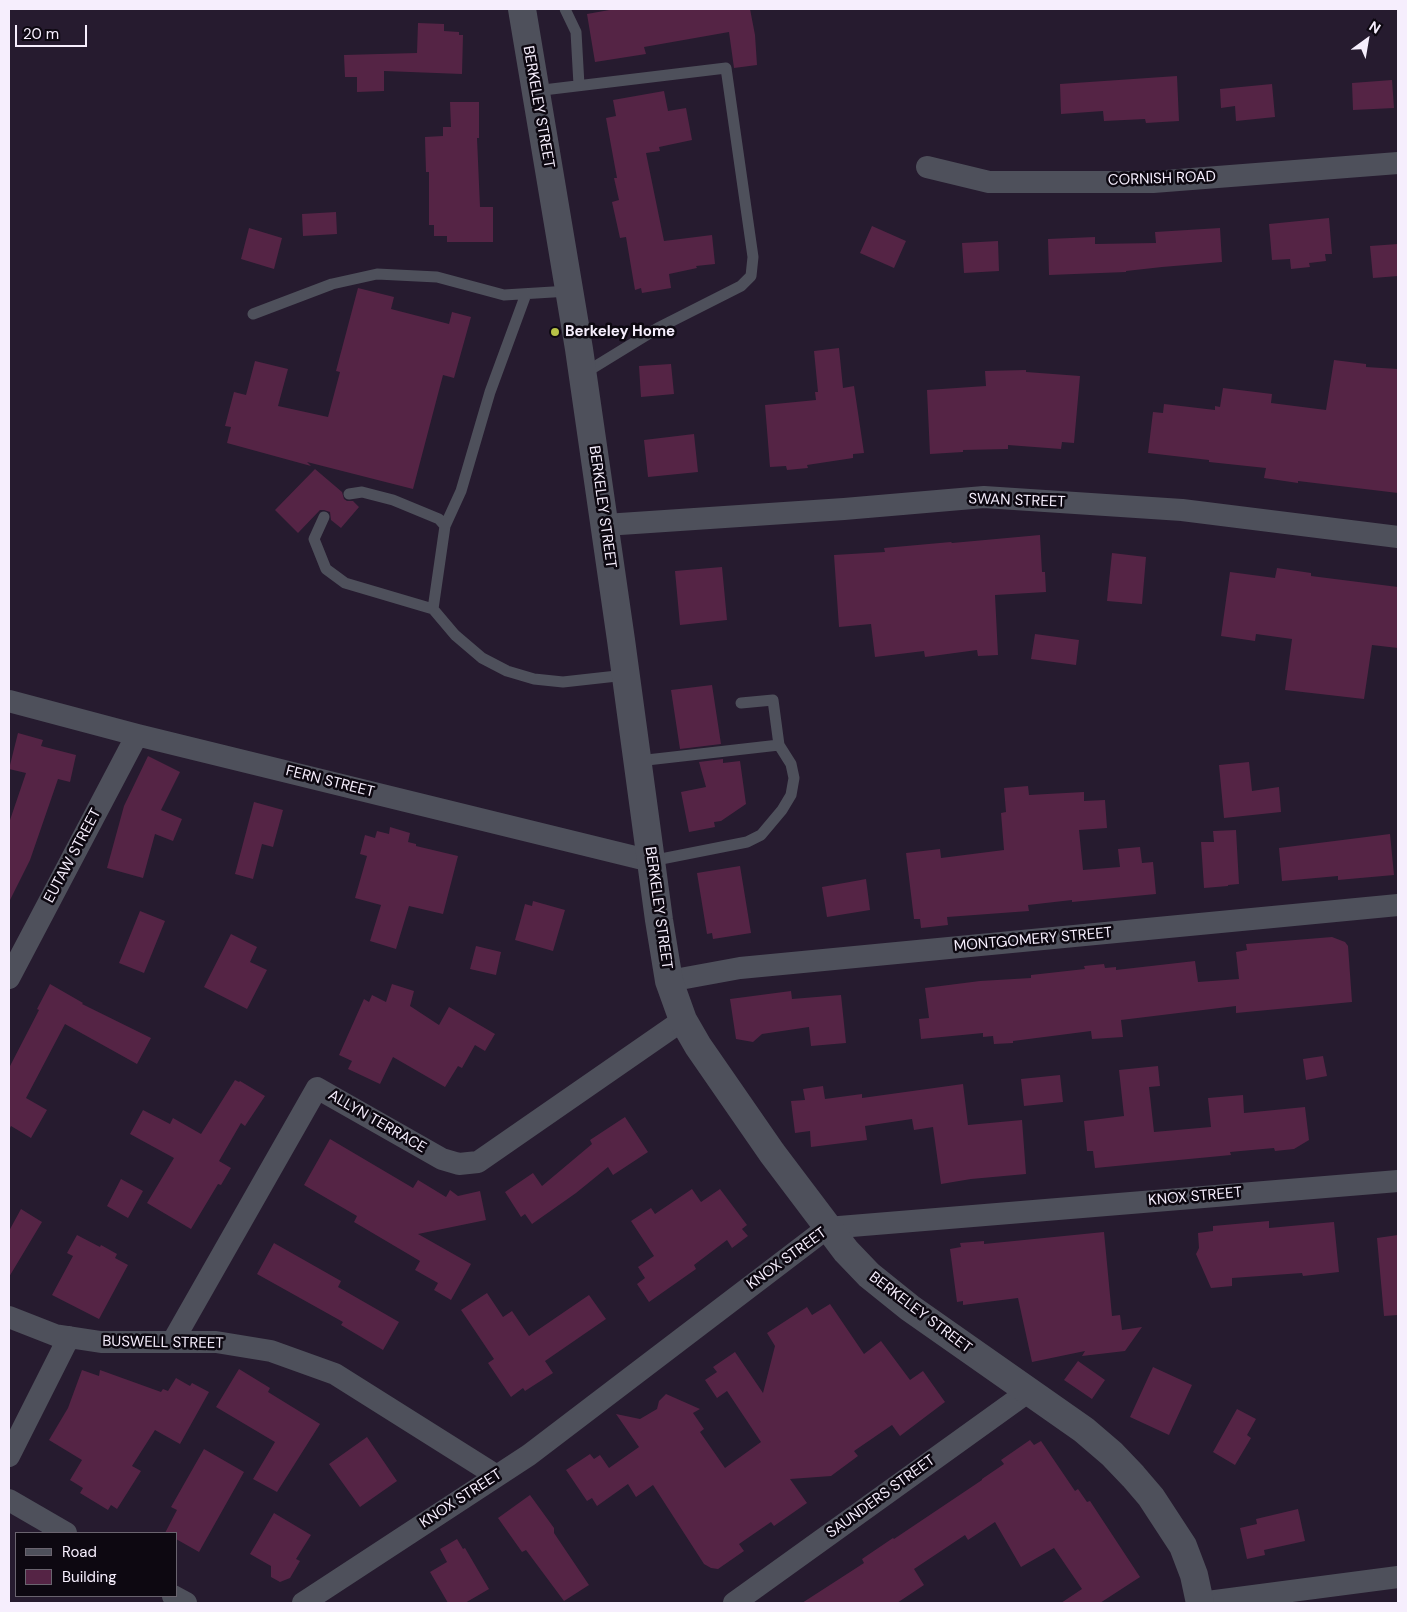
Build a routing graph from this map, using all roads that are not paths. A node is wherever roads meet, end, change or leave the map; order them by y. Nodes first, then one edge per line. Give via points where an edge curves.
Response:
1 (522, 9) edge
2 (565, 9) edge
3 (579, 85) junction
4 (536, 91) junction
5 (1398, 163) edge
6 (927, 167) dead end
7 (570, 291) junction
8 (526, 294) junction
9 (253, 314) dead end
10 (583, 374) junction
11 (349, 494) dead end
12 (324, 517) dead end
13 (605, 525) junction
14 (445, 526) junction
15 (1398, 537) edge
16 (433, 609) junction
17 (626, 675) junction
18 (9, 702) edge
19 (741, 703) dead end
20 (137, 735) junction
21 (779, 745) junction
22 (638, 761) junction
23 (651, 861) junction
24 (1398, 905) edge
25 (9, 978) edge
26 (669, 981) junction
27 (683, 1020) junction
28 (1398, 1181) edge
29 (827, 1228) junction
30 (9, 1317) edge
31 (69, 1337) junction
32 (173, 1341) junction
33 (1029, 1391) junction
34 (9, 1456) edge
35 (497, 1476) junction
36 (9, 1500) edge
37 (64, 1532) edge
38 (1398, 1577) edge
39 (175, 1597) edge
40 (186, 1603) edge
41 (303, 1603) edge
42 (734, 1603) edge
43 (1200, 1603) edge

1 - 4 street, BERKELEY STREET
2 - 3 lane via 576,32
3 - 4 lane
3 - 10 lane via 726,68 754,257 751,276 741,286 658,328
4 - 7 street, BERKELEY STREET
5 - 6 street, CORNISH ROAD via 1153,182 989,182
7 - 8 lane
7 - 10 street, BERKELEY STREET
8 - 9 lane via 504,295 437,277 376,274 332,284
8 - 14 lane via 490,392 461,491
10 - 13 street, BERKELEY STREET
11 - 14 lane via 362,492 393,500 439,519
12 - 16 lane via 314,539 326,569 346,583
13 - 15 street, SWAN STREET via 984,497 1182,510
13 - 17 street, BERKELEY STREET
14 - 16 lane
16 - 17 lane via 455,635 482,658 507,671 534,679 563,682
17 - 22 street, BERKELEY STREET
18 - 20 street, FERN STREET
19 - 21 lane via 773,700
20 - 23 street, FERN STREET
20 - 25 street, EUTAW STREET
21 - 22 lane
21 - 23 lane via 791,764 794,778 791,795 761,835 747,842
22 - 23 street, BERKELEY STREET
23 - 26 street, BERKELEY STREET
24 - 26 street, MONTGOMERY STREET via 740,968
26 - 27 street, BERKELEY STREET
27 - 29 street, BERKELEY STREET via 772,1153
27 - 32 street, ALLYN TERRACE via 478,1162 459,1164 442,1159 317,1088
28 - 29 street, KNOX STREET
29 - 33 street, BERKELEY STREET via 869,1275 888,1291
29 - 35 street, KNOX STREET
30 - 31 street, BUSWELL STREET via 55,1335
31 - 32 street, BUSWELL STREET via 101,1342
31 - 34 street
32 - 35 street, BUSWELL STREET via 216,1342 271,1351 335,1374
33 - 42 street, SAUNDERS STREET
33 - 43 street, BERKELEY STREET via 1112,1454 1151,1497 1183,1546
35 - 41 street, KNOX STREET
36 - 37 street
38 - 43 street
39 - 40 street

